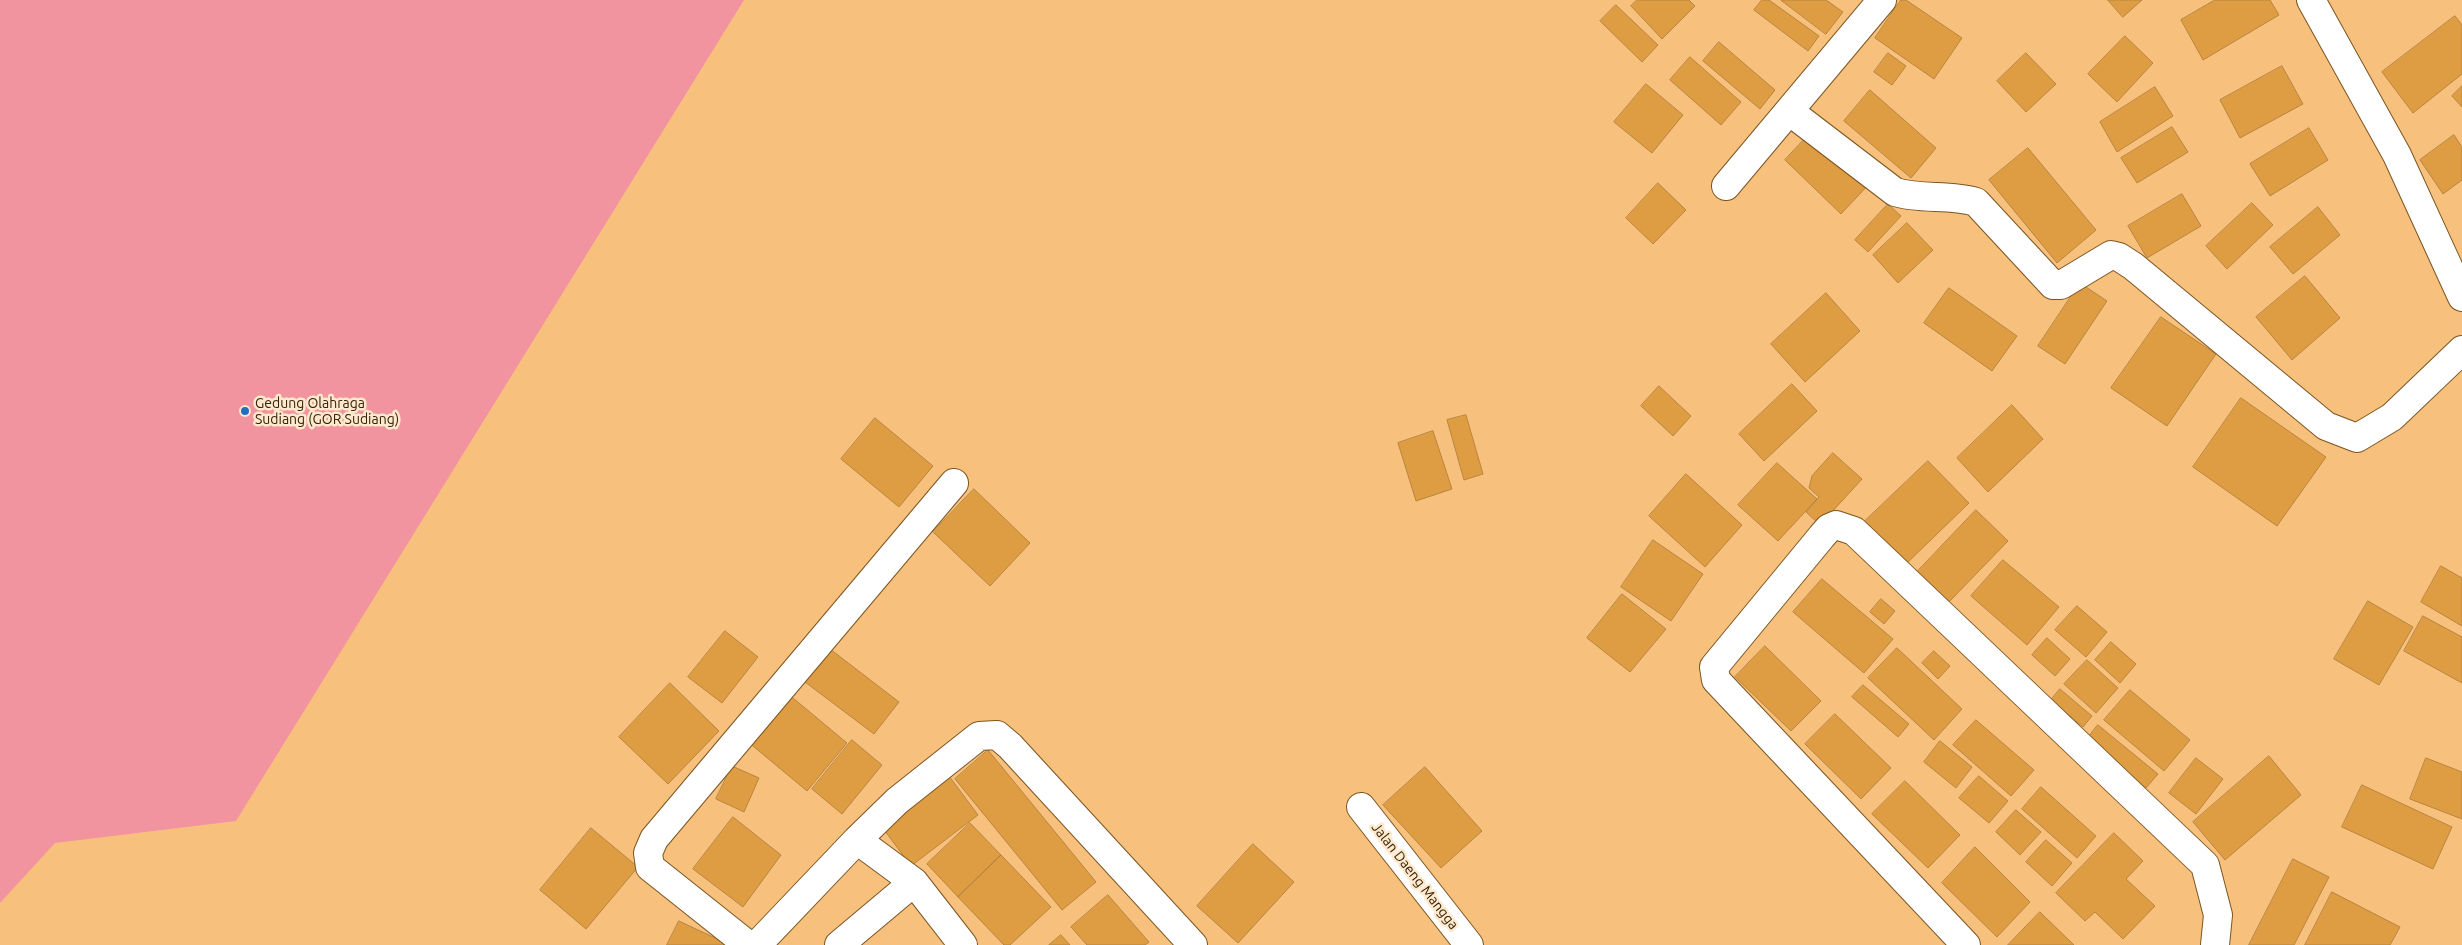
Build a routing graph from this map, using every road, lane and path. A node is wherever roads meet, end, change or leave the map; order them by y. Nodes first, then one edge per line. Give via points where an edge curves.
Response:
1 (1882, 0) edge
2 (2311, 0) edge
3 (1789, 111) junction
4 (1726, 186) dead end
5 (2462, 296) edge
6 (2462, 350) edge
7 (954, 483) dead end
8 (1361, 807) dead end
9 (857, 840) junction
10 (914, 882) junction
11 (748, 945) edge
12 (756, 945) edge
13 (839, 945) edge
14 (963, 945) edge
15 (1193, 945) edge
16 (1469, 945) edge
17 (1966, 945) edge
18 (2215, 945) edge

1 - 3 street
2 - 5 street via 2397,155
3 - 4 street
3 - 6 street via 1895,192 1914,197 1976,202 2053,285 2061,286 2111,255 2119,257 2326,426 2357,438 2392,417
7 - 11 street via 654,839 648,853 650,867
8 - 16 street, Jalan Daeng Mangga
9 - 10 street
9 - 12 street
9 - 15 street via 898,801 979,736 997,735
10 - 13 street
10 - 14 street
17 - 18 street via 1716,680 1714,667 1822,536 1836,525 1854,531 2205,865 2218,915

